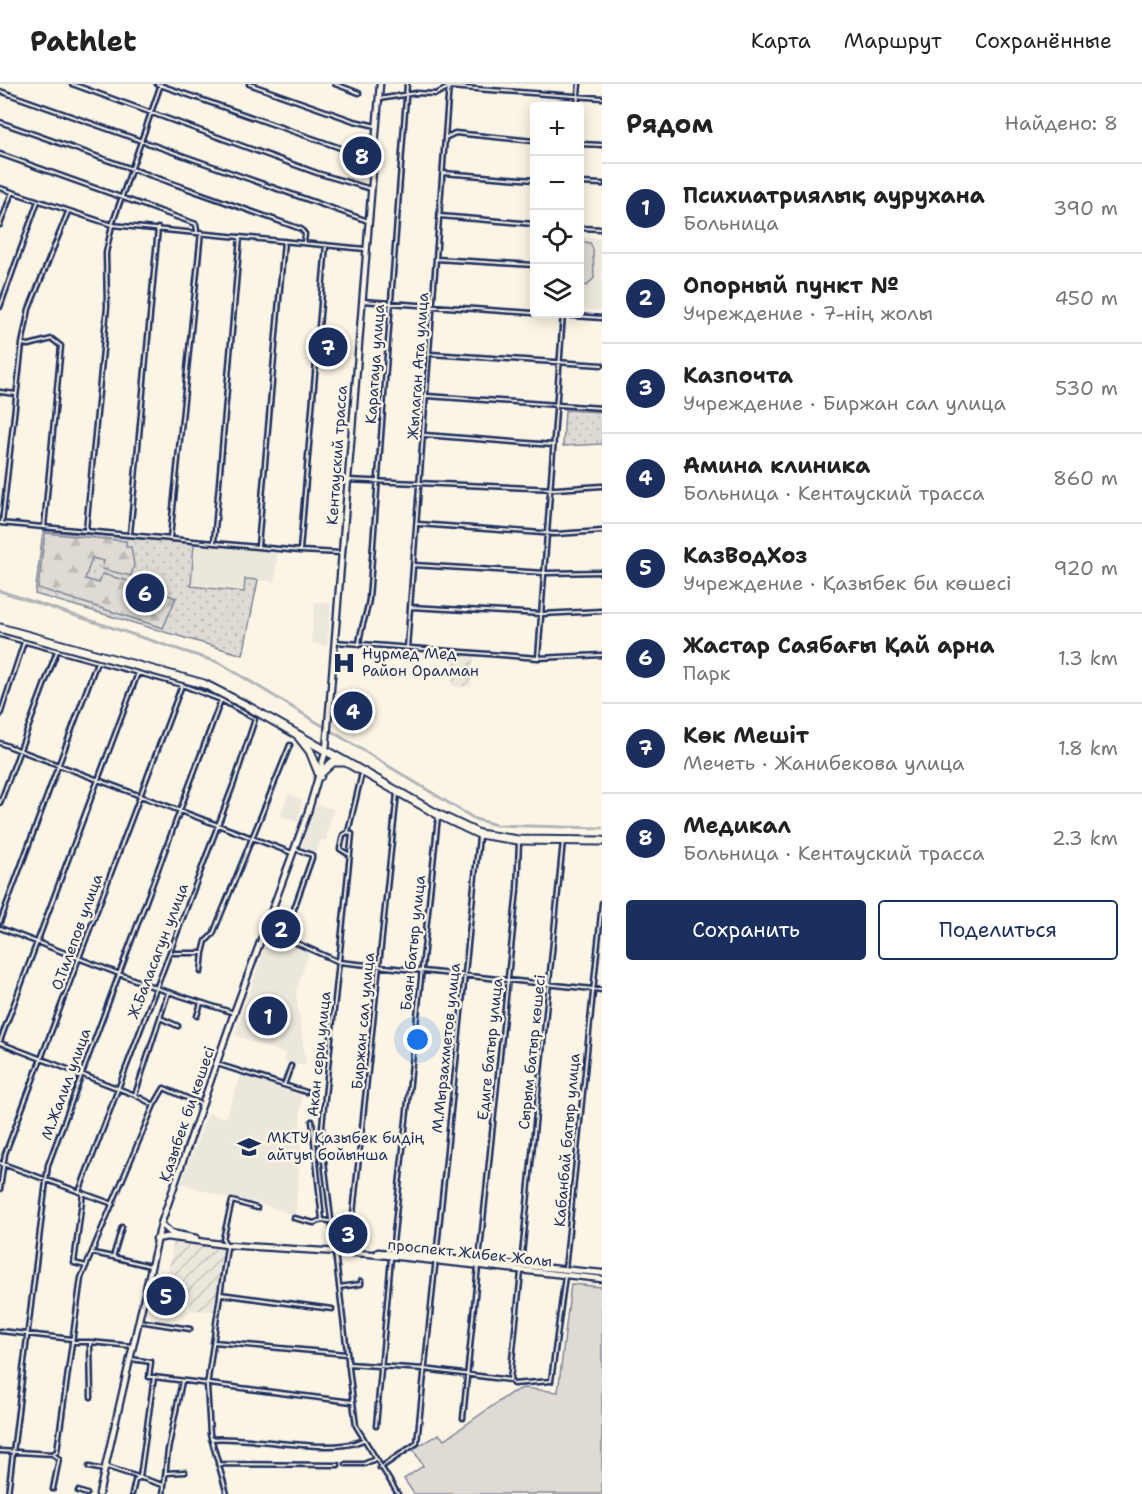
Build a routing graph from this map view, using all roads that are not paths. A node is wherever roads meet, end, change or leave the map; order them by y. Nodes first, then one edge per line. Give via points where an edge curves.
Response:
1 (72, 84) edge
2 (157, 84) edge
3 (249, 84) edge
4 (335, 84) edge
5 (380, 84) edge
6 (407, 84) edge
7 (579, 84) edge
8 (161, 85) edge
9 (449, 86) edge
10 (0, 91) edge
11 (359, 93) dead end
12 (407, 94) junction
13 (578, 96) junction
14 (602, 98) edge
15 (379, 99) junction
16 (577, 102) edge
17 (151, 113) junction
18 (0, 122) edge
19 (376, 126) junction
20 (445, 138) junction
21 (141, 141) junction
22 (530, 141) edge
23 (584, 144) edge
24 (602, 145) edge
25 (352, 152) dead end
26 (0, 154) edge
27 (131, 171) junction
28 (443, 173) junction
29 (530, 180) edge
30 (584, 183) edge
31 (602, 184) edge
32 (0, 188) edge
33 (370, 189) junction
34 (12, 192) junction
35 (122, 199) junction
36 (38, 201) junction
37 (68, 212) junction
38 (440, 216) junction
39 (368, 221) junction
40 (530, 224) edge
41 (0, 225) edge
42 (112, 225) junction
43 (158, 228) junction
44 (584, 228) edge
45 (602, 229) edge
46 (199, 231) junction
47 (240, 235) junction
48 (284, 241) junction
49 (304, 242) junction
50 (326, 245) junction
51 (365, 249) junction
52 (436, 259) junction
53 (530, 265) edge
54 (361, 301) junction
55 (389, 303) junction
56 (433, 306) junction
57 (0, 307) edge
58 (530, 313) edge
59 (584, 317) edge
60 (563, 318) edge
61 (602, 318) edge
62 (22, 344) junction
63 (430, 354) junction
64 (558, 362) junction
65 (602, 365) edge
66 (0, 392) edge
67 (16, 394) junction
68 (427, 396) junction
69 (556, 404) junction
70 (602, 408) edge
71 (425, 435) junction
72 (553, 445) junction
73 (346, 480) junction
74 (378, 481) junction
75 (420, 482) junction
76 (602, 486) edge
77 (550, 488) junction
78 (1, 523) edge
79 (418, 524) junction
80 (44, 527) junction
81 (86, 530) junction
82 (602, 531) edge
83 (546, 533) junction
84 (130, 534) junction
85 (170, 538) junction
86 (214, 542) junction
87 (258, 546) junction
88 (300, 551) junction
89 (341, 553) junction
90 (414, 565) junction
91 (602, 572) edge
92 (545, 573) junction
93 (411, 607) junction
94 (602, 611) edge
95 (542, 614) junction
96 (0, 626) edge
97 (0, 635) edge
98 (24, 642) junction
99 (335, 642) junction
100 (359, 645) junction
101 (407, 648) junction
102 (57, 651) junction
103 (602, 655) edge
104 (538, 658) junction
105 (97, 662) junction
106 (138, 672) junction
107 (182, 685) junction
108 (221, 700) junction
109 (0, 715) edge
110 (298, 735) junction
111 (327, 736) joint
112 (0, 743) edge
113 (290, 745) dead end
114 (326, 748) junction
115 (20, 750) junction
116 (344, 762) junction
117 (59, 764) junction
118 (363, 772) junction
119 (320, 774) junction
120 (99, 779) junction
121 (397, 791) junction
122 (140, 794) junction
123 (0, 803) edge
124 (180, 810) junction
125 (438, 814) junction
126 (218, 824) junction
127 (348, 832) junction
128 (479, 834) junction
129 (252, 837) junction
130 (518, 840) junction
131 (602, 840) edge
132 (563, 841) junction
133 (293, 851) junction
134 (349, 854) junction
135 (602, 903) edge
136 (0, 922) edge
137 (0, 928) edge
138 (264, 929) junction
139 (284, 937) junction
140 (37, 944) junction
141 (170, 952) junction
142 (203, 953) junction
143 (78, 959) junction
144 (339, 962) junction
145 (379, 966) junction
146 (421, 971) junction
147 (201, 972) dead end
148 (118, 974) junction
149 (464, 975) junction
150 (507, 979) junction
151 (549, 984) junction
152 (156, 988) junction
153 (592, 988) junction
154 (602, 990) edge
155 (168, 992) junction
156 (201, 1003) junction
157 (234, 1013) junction
158 (197, 1017) dead end
159 (160, 1018) junction
160 (178, 1026) dead end
161 (0, 1042) edge
162 (41, 1059) junction
163 (217, 1064) junction
164 (291, 1065) dead end
165 (80, 1075) junction
166 (284, 1087) junction
167 (118, 1088) junction
168 (306, 1092) dead end
169 (135, 1095) junction
170 (154, 1105) junction
171 (203, 1106) junction
172 (312, 1121) dead end
173 (2, 1163) edge
174 (44, 1179) junction
175 (0, 1189) edge
176 (81, 1192) junction
177 (113, 1204) junction
178 (258, 1208) dead end
179 (294, 1218) dead end
180 (322, 1220) junction
181 (329, 1221) junction
182 (161, 1224) junction
183 (122, 1227) dead end
184 (156, 1239) junction
185 (227, 1243) junction
186 (334, 1250) junction
187 (349, 1251) junction
188 (93, 1253) junction
189 (392, 1255) junction
190 (113, 1257) junction
191 (435, 1258) junction
192 (478, 1263) junction
193 (86, 1266) junction
194 (150, 1266) junction
195 (521, 1268) junction
196 (565, 1272) junction
197 (602, 1273) edge
198 (602, 1279) edge
199 (361, 1281) dead end
200 (339, 1287) junction
201 (220, 1294) junction
202 (332, 1309) dead end
203 (139, 1322) junction
204 (190, 1329) dead end
205 (0, 1331) edge
206 (26, 1333) junction
207 (72, 1341) junction
208 (90, 1342) junction
209 (213, 1342) junction
210 (133, 1346) junction
211 (346, 1354) junction
212 (131, 1359) junction
213 (348, 1364) junction
214 (380, 1365) junction
215 (424, 1369) junction
216 (467, 1375) junction
217 (154, 1377) junction
218 (510, 1380) junction
219 (182, 1381) junction
220 (207, 1386) junction
221 (91, 1397) dead end
222 (352, 1402) junction
223 (463, 1418) dead end
224 (376, 1426) dead end
225 (211, 1439) junction
226 (363, 1440) junction
227 (0, 1451) edge
228 (13, 1453) junction
229 (53, 1454) junction
230 (375, 1459) junction
231 (218, 1464) junction
232 (346, 1464) dead end
233 (338, 1465) dead end
234 (89, 1467) dead end
235 (380, 1468) junction
236 (106, 1469) junction
237 (185, 1472) dead end
238 (165, 1473) junction
239 (140, 1477) junction
240 (163, 1485) junction
241 (52, 1489) dead end
242 (78, 1491) dead end
243 (8, 1494) edge
244 (87, 1494) edge
245 (99, 1494) edge
246 (132, 1494) edge
247 (163, 1494) edge
248 (227, 1494) edge
249 (397, 1494) edge

1 - 17 street
2 - 8 street
3 - 19 street
4 - 11 street
5 - 15 main road, Кентауский трасса
6 - 12 street, Каратауа улица
7 - 13 street
8 - 17 street
8 - 25 street
9 - 12 street via 436,94
9 - 13 street
9 - 20 street, Жылаган Ата улица
10 - 21 street
12 - 15 street
12 - 55 street, Каратауа улица
13 - 14 street
13 - 16 street
15 - 19 main road, Кентауский трасса
17 - 21 street
17 - 33 street
18 - 27 street
19 - 33 main road, Кентауский трасса
20 - 22 street via 455,133
20 - 28 street, Жылаган Ата улица
21 - 27 street
21 - 39 street
23 - 24 street
26 - 35 street
27 - 35 street
27 - 49 street via 301,229
28 - 29 street
28 - 38 street, Жылаган Ата улица
30 - 31 street
32 - 34 street
33 - 39 main road, Кентауский трасса
34 - 36 street
34 - 41 street
35 - 42 street
35 - 46 street via 196,224
36 - 37 street
36 - 57 street
37 - 42 street
37 - 62 street via 29,309
38 - 40 street
38 - 52 street, Жылаган Ата улица
39 - 51 main road, Кентауский трасса
42 - 43 street
42 - 81 street via 106,253 107,308
43 - 46 street
43 - 84 street
44 - 45 street
46 - 47 street
46 - 85 street
47 - 48 street
47 - 86 street
48 - 49 street
48 - 87 street
49 - 50 street
50 - 51 street
50 - 88 street
51 - 54 main road, Кентауский трасса
52 - 53 street
52 - 56 street, Жылаган Ата улица
54 - 55 street
54 - 73 main road, Кентауский трасса
55 - 56 street
55 - 74 street, Каратауа улица
56 - 58 street
56 - 63 street, Жылаган Ата улица
59 - 61 street
60 - 64 street
62 - 67 street
62 - 80 street via 52,339 61,346
63 - 64 street
63 - 68 street, Жылаган Ата улица
64 - 65 street
64 - 69 street
66 - 67 street
67 - 78 street
68 - 69 street
68 - 71 street, Жылаган Ата улица
69 - 70 street
69 - 72 street
71 - 72 street
71 - 75 street, Жылаган Ата улица
72 - 77 street
73 - 74 street
73 - 89 main road, Кентауский трасса
74 - 75 street
74 - 100 street, Каратауа улица via 367,617 360,627
75 - 77 street
75 - 79 street, Жылаган Ата улица
76 - 77 street
77 - 83 street
78 - 80 street
79 - 83 street
79 - 90 street, Жылаган Ата улица
80 - 81 street
81 - 84 street
82 - 83 street
83 - 92 street
84 - 85 street
85 - 86 street
86 - 87 street
87 - 88 street
88 - 89 street
89 - 99 main road, Кентауский трасса
90 - 92 street
90 - 93 street, Жылаган Ата улица
91 - 92 street
92 - 95 street
93 - 95 street
93 - 101 street, Жылаган Ата улица
94 - 95 street
95 - 104 street
96 - 110 highway via 188,678 224,693
96 - 114 highway via 206,681
97 - 98 street
98 - 102 street
98 - 109 street
99 - 100 street
99 - 111 main road, Кентауский трасса
100 - 101 street
101 - 104 street
102 - 105 street
102 - 115 street
103 - 104 street
105 - 106 street
105 - 117 street
106 - 107 street
106 - 120 street
107 - 108 street
107 - 122 street, О.Тилепов улица
108 - 124 street, М.Жалил улица
108 - 126 street, Ж.Баласагун улица via 254,717 255,722
110 - 114 highway
110 - 119 highway via 313,755
111 - 114 main road, Қазыбек би көшесі
112 - 115 street
113 - 129 street
114 - 116 highway
114 - 119 main road, Қазыбек би көшесі
114 - 131 highway via 480,831
115 - 117 street
115 - 123 street
116 - 118 highway
116 - 119 highway via 333,762
117 - 120 street
117 - 136 street
118 - 121 highway
118 - 127 street, Акан сери улица
119 - 133 main road, Қазыбек би көшесі
120 - 122 street
120 - 140 street
121 - 125 highway
121 - 145 street, Биржан сал улица
122 - 124 street
122 - 143 street, О.Тилепов улица
124 - 126 street
124 - 148 street, М.Жалил улица
125 - 128 highway
125 - 146 street, Баян батыр улица
126 - 129 street
126 - 141 street, Ж.Баласагун улица
127 - 134 street, Акан сери улица via 352,834
127 - 134 street, Акан сери улица via 340,849
128 - 130 highway
128 - 149 street, М.Мырзахметов улица
129 - 133 street
129 - 142 street
130 - 132 highway
130 - 150 street, Едиге батыр улица
131 - 132 highway
132 - 151 street, Сырым батыр көшесі
133 - 138 main road, Қазыбек би көшесі
133 - 139 street via 313,857
134 - 144 street, Акан сери улица
135 - 153 street, Кабанбай батыр улица
137 - 140 street
138 - 139 street
138 - 157 main road, Қазыбек би көшесі
139 - 144 street
140 - 143 street
140 - 161 street
141 - 142 street
141 - 152 street, Ж.Баласагун улица
142 - 147 street
143 - 148 street
143 - 162 street, О.Тилепов улица
144 - 145 street
144 - 181 street, Акан сери улица via 321,1136
145 - 146 street
145 - 187 street, Биржан сал улица
146 - 149 street
146 - 189 street, Баян батыр улица
148 - 152 street
148 - 165 street, М.Жалил улица
149 - 150 street
149 - 191 street, М.Мырзахметов улица
150 - 151 street
150 - 192 street, Едиге батыр улица
151 - 153 street
151 - 195 street, Сырым батыр көшесі
152 - 155 street
152 - 167 street, Ж.Баласагун улица
153 - 154 street
153 - 196 street, Кабанбай батыр улица
155 - 156 street
155 - 159 street
156 - 157 street
156 - 158 street
157 - 163 main road, Қазыбек би көшесі
159 - 160 street
159 - 169 street
161 - 162 street
162 - 165 street
162 - 173 street, О.Тилепов улица
163 - 166 street
163 - 171 main road, Қазыбек би көшесі
164 - 166 street
165 - 167 street
165 - 174 street, М.Жалил улица
166 - 168 street
167 - 169 street
167 - 176 street, Ж.Баласагун улица
169 - 170 street
170 - 171 street via 164,1088
170 - 177 street
171 - 182 main road, Қазыбек би көшесі
172 - 180 street
173 - 174 street
173 - 175 street, О.Тилепов улица
174 - 176 street
174 - 206 street, М.Жалил улица
176 - 177 street
176 - 193 street, Ж.Баласагун улица via 74,1263
177 - 188 street
178 - 185 street via 232,1201 223,1239
179 - 180 street via 314,1223
180 - 181 street
181 - 186 street, Акан сери улица
182 - 184 main road, Қазыбек би көшесі
182 - 185 main road, проспект Жибек Жолы via 171,1233
183 - 190 street
184 - 185 main road, проспект Жибек Жолы
184 - 194 main road, Қазыбек би көшесі
185 - 186 main road, проспект Жибек Жолы
185 - 201 street
186 - 187 main road, проспект Жибек Жолы
186 - 200 street, Акан сери улица
187 - 189 main road, проспект Жибек Жолы
188 - 190 street
188 - 193 street
189 - 191 main road, проспект Жибек Жолы
189 - 214 street, Баян батыр улица
190 - 194 street
191 - 192 main road, проспект Жибек Жолы
191 - 215 street, М.Мырзахметов улица
192 - 195 main road, проспект Жибек Жолы
192 - 216 street, Едиге батыр улица
193 - 207 street
194 - 203 main road, Қазыбек би көшесі
195 - 196 main road, проспект Жибек Жолы
195 - 218 street, Сырым батыр көшесі
196 - 197 main road, проспект Жибек Жолы
196 - 198 main road, проспект Жибек Жолы
196 - 218 street, Кабанбай батыр улица via 553,1378 522,1385
199 - 200 street
200 - 211 street, Акан сери улица
201 - 202 street
201 - 209 street
203 - 204 street
203 - 210 main road, Қазыбек би көшесі
205 - 206 street
206 - 207 street
206 - 228 street, М.Жалил улица
207 - 208 street
207 - 229 street via 63,1417
208 - 210 street
208 - 221 street
209 - 211 street
209 - 220 street
210 - 212 main road, Қазыбек би көшесі
211 - 213 street, Акан сери улица
212 - 217 street via 151,1362 149,1377
212 - 236 main road, Қазыбек би көшесі
213 - 214 street
213 - 222 street, Акан сери улица
214 - 215 street
214 - 224 street, Баян батыр улица
215 - 216 street
215 - 235 street, М.Мырзахметов улица via 417,1443
216 - 218 street
216 - 223 street, Едиге батыр улица
217 - 219 street
217 - 239 street
219 - 220 street
219 - 238 street
220 - 222 street
220 - 225 street
222 - 226 street, Акан сери улица
225 - 226 street via 326,1445
225 - 231 street
226 - 230 street, Акан сери улица
227 - 228 street
228 - 229 street
228 - 243 street, М.Жалил улица
229 - 241 street via 59,1459
230 - 232 street via 364,1464
230 - 235 street, Акан сери улица
231 - 233 street
231 - 248 street
234 - 236 street
235 - 249 street, Акан сери улица
236 - 239 street
236 - 245 main road, Қазыбек би көшесі
237 - 238 street
238 - 240 street
239 - 240 street
239 - 246 street
240 - 247 street
242 - 244 street

